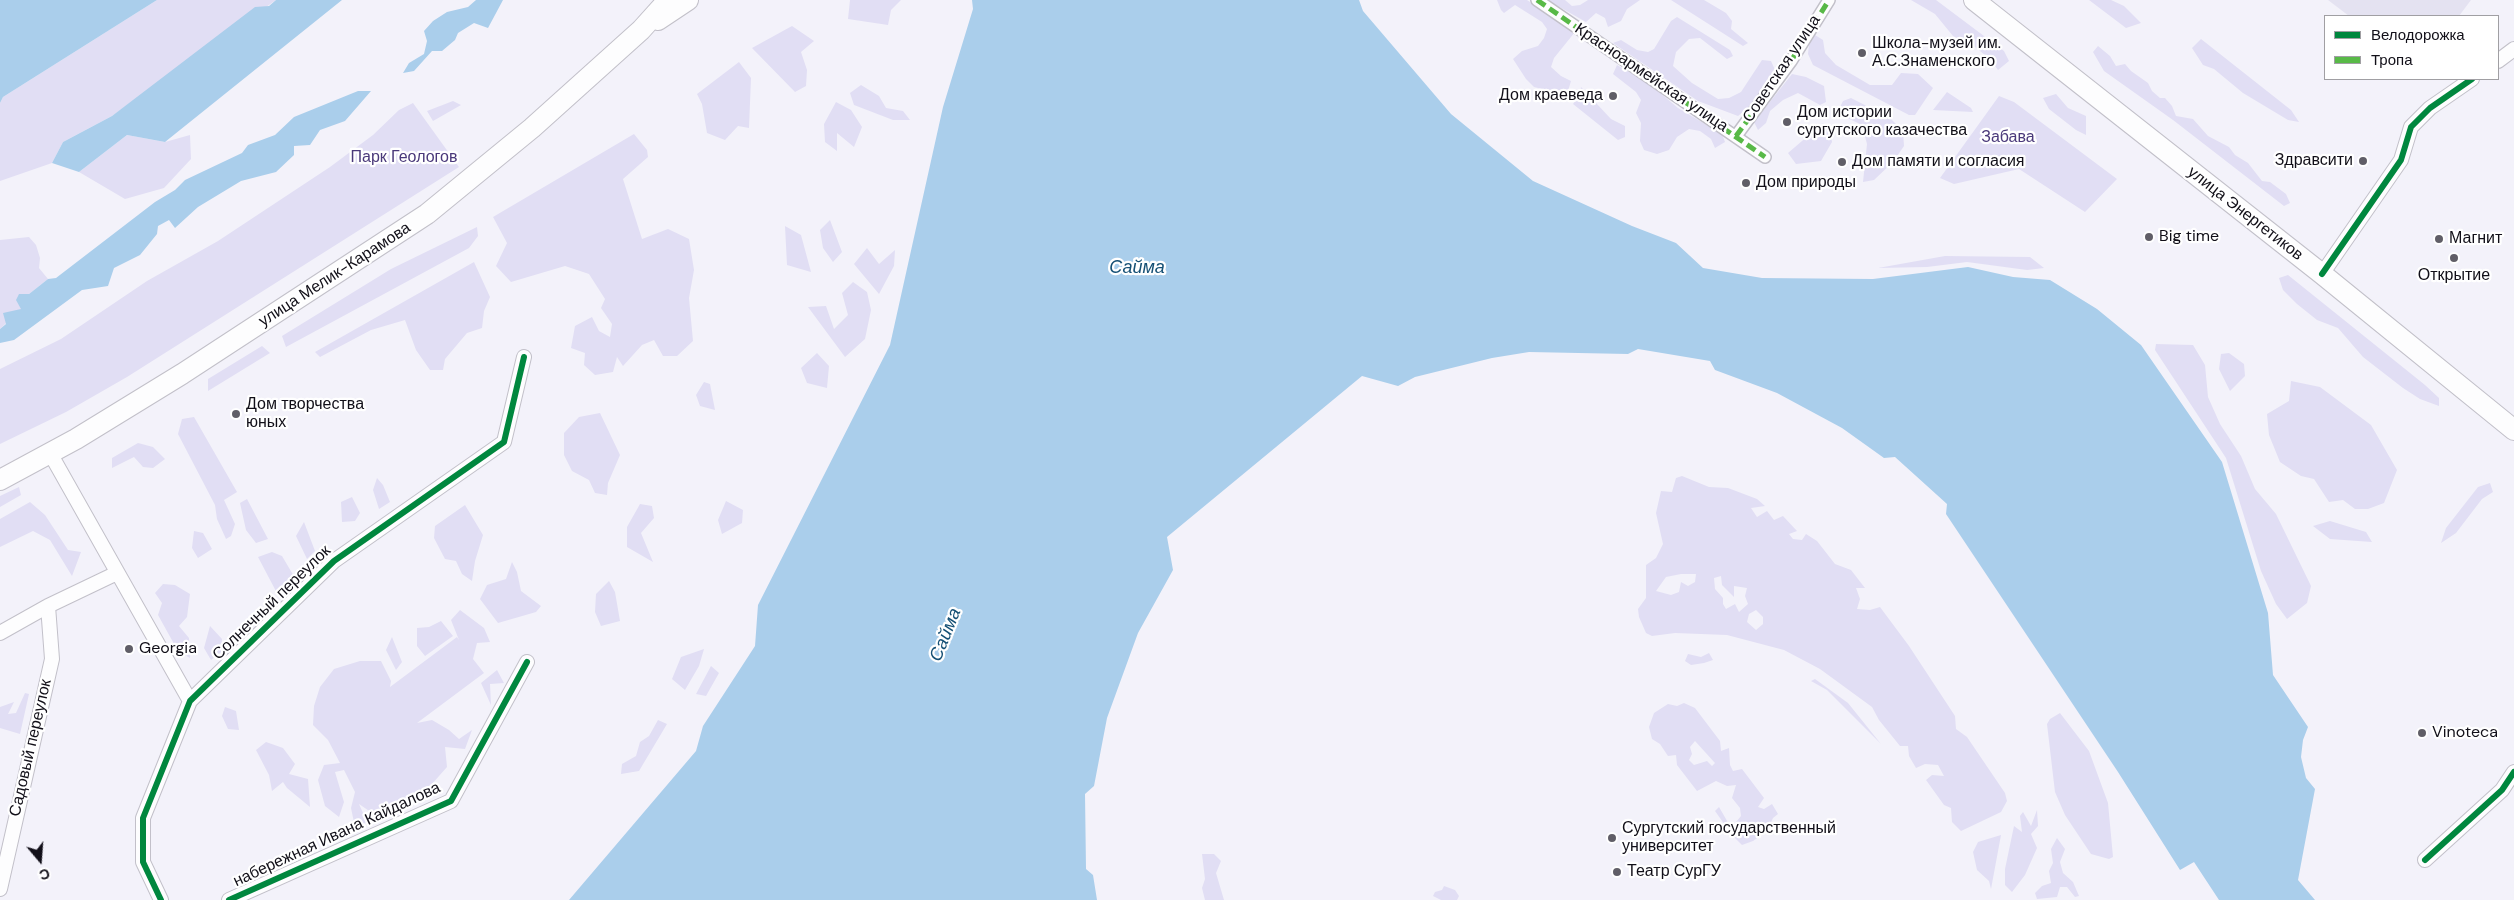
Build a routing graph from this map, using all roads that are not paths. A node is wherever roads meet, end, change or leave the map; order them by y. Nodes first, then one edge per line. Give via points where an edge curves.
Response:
1 (668, 0) edge
2 (688, 0) edge
3 (1537, 0) edge
4 (1828, 0) edge
5 (1974, 0) edge
6 (641, 30) junction
7 (2514, 49) edge
8 (2499, 60) edge
9 (2471, 80) edge
10 (1736, 136) junction
11 (1765, 157) dead end
12 (2322, 274) junction
13 (524, 357) dead end
14 (2514, 430) edge
15 (50, 453) junction
16 (0, 480) edge
17 (117, 573) junction
18 (48, 606) junction
19 (0, 633) edge
20 (527, 662) dead end
21 (190, 701) junction
22 (2514, 772) edge
23 (2425, 860) dead end
24 (0, 889) edge
25 (162, 900) edge
26 (228, 900) edge

1 - 6 main road, улица Мелик-Карамова
2 - 6 main road, улица Мелик-Карамова
3 - 10 street, Красноармейская улица
4 - 10 street, Советская улица via 1791,61
5 - 12 main road, улица Энергетиков
6 - 15 main road, улица Мелик-Карамова via 532,128 420,219 182,374
7 - 8 street
9 - 12 street via 2430,108 2411,127 2400,160
10 - 11 street, Красноармейская улица
12 - 14 main road, улица Энергетиков
13 - 21 street, Солнечный переулок via 504,442 334,561
15 - 16 main road, улица Мелик-Карамова
15 - 17 street
17 - 18 street
17 - 21 street
18 - 19 street
18 - 24 street, Садовый переулок via 52,659
20 - 26 street, набережная Ивана Кайдалова via 451,801
21 - 25 street, Солнечный переулок via 143,818 143,862
22 - 23 street via 2502,790

